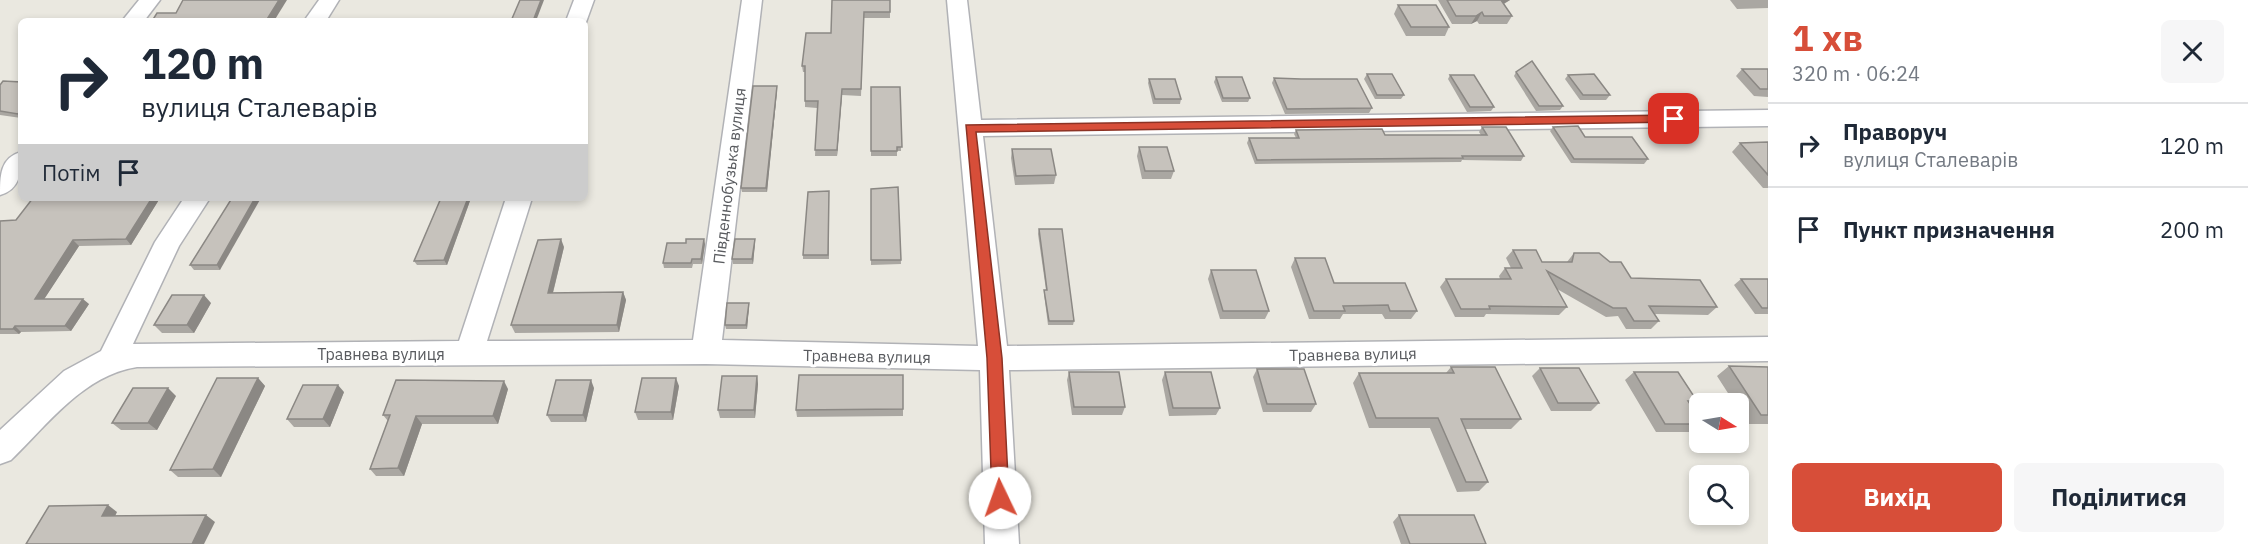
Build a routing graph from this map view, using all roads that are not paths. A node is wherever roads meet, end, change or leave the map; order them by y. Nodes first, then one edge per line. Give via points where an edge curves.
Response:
1 (150, 0) edge
2 (329, 0) edge
3 (584, 0) edge
4 (752, 0) edge
5 (957, 0) edge
6 (135, 18) edge
7 (317, 18) edge
8 (578, 18) edge
9 (1768, 118) edge
10 (970, 128) junction
11 (18, 164) edge
12 (0, 186) edge
13 (195, 201) edge
14 (518, 201) edge
15 (1768, 349) edge
16 (706, 352) junction
17 (469, 354) junction
18 (994, 358) junction
19 (111, 359) junction
20 (0, 450) edge
21 (1002, 544) edge

1 - 6 street
2 - 7 street
3 - 8 street
4 - 16 street, Південнобузька вулиця
5 - 10 street
9 - 10 street
10 - 18 street
11 - 12 street
13 - 19 street via 168,242
14 - 17 street
15 - 18 street, Травнева вулиця
16 - 17 street, Травнева вулиця
16 - 18 street, Травнева вулиця
17 - 19 street, Травнева вулиця via 136,355
18 - 21 street
19 - 20 street, Травнева вулиця via 74,381

